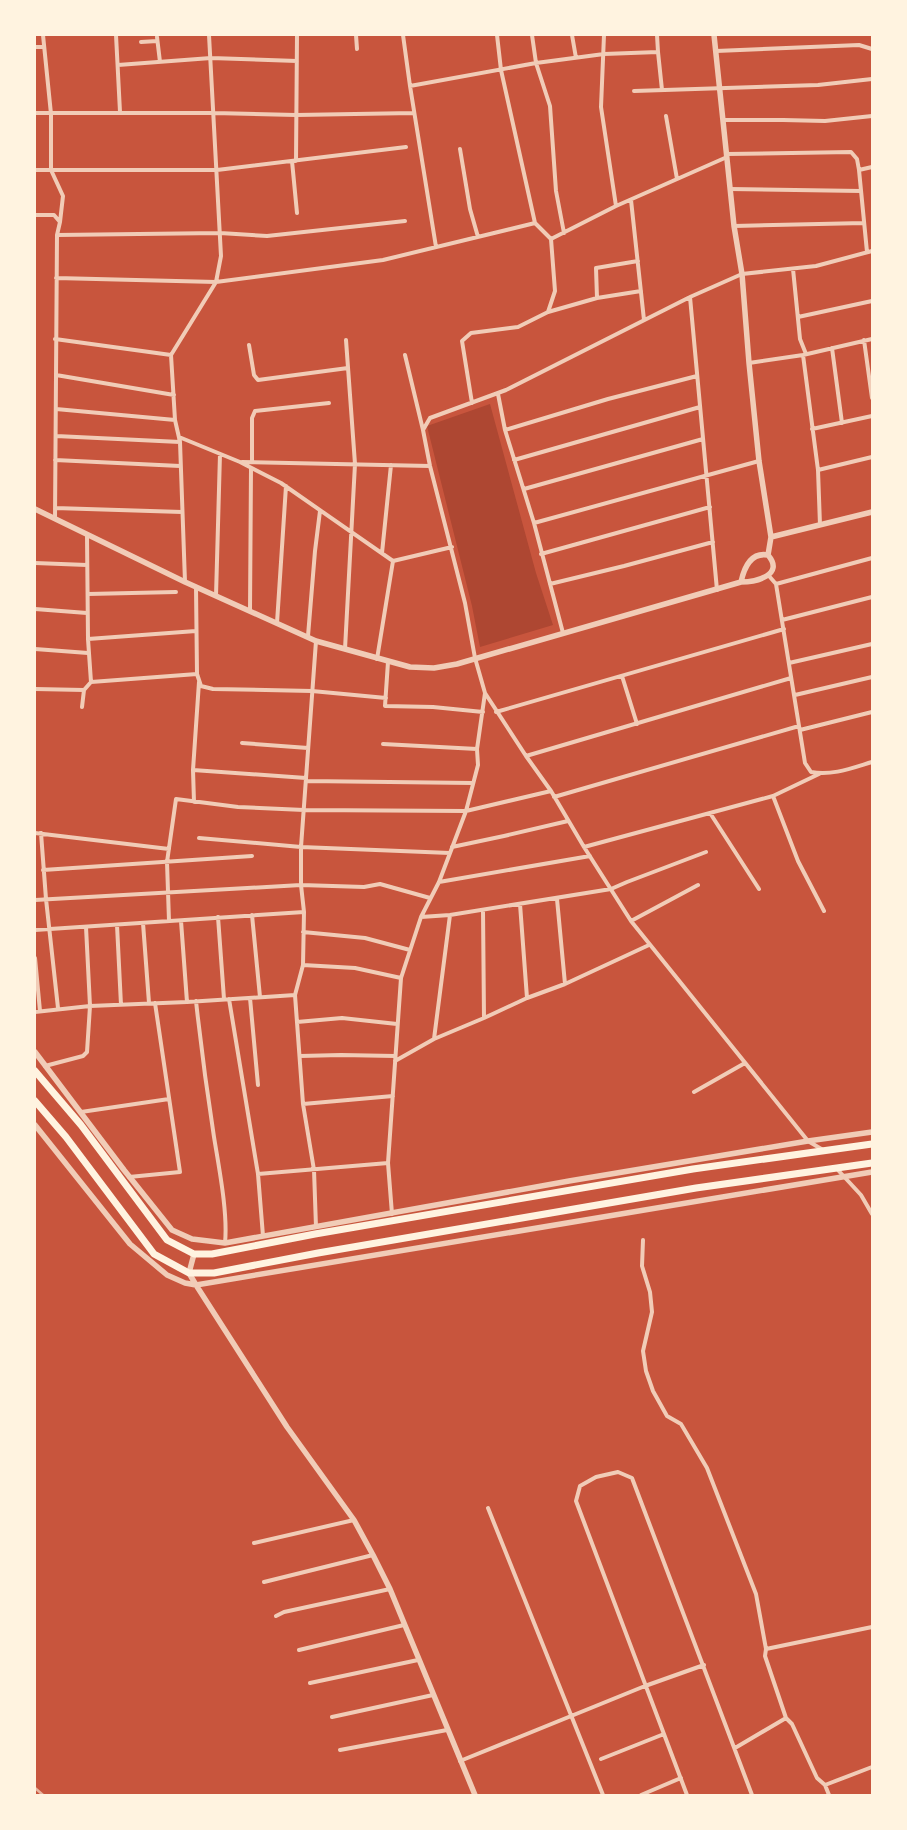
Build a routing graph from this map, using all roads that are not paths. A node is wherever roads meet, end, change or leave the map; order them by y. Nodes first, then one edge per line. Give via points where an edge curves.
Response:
1 (43, 35) edge
2 (116, 35) edge
3 (210, 35) edge
4 (297, 35) edge
5 (356, 35) edge
6 (404, 35) edge
7 (497, 35) edge
8 (532, 35) edge
9 (572, 35) edge
10 (604, 35) edge
11 (656, 35) edge
12 (714, 35) edge
13 (141, 42) dead end
14 (35, 47) edge
15 (44, 47) junction
16 (872, 48) edge
17 (357, 49) dead end
18 (716, 51) junction
19 (658, 52) junction
20 (604, 54) junction
21 (211, 58) junction
22 (576, 58) junction
23 (296, 61) junction
24 (160, 62) junction
25 (536, 63) junction
26 (118, 65) junction
27 (501, 70) junction
28 (872, 79) edge
29 (410, 86) junction
30 (719, 88) junction
31 (662, 90) junction
32 (634, 91) dead end
33 (120, 112) junction
34 (35, 113) edge
35 (214, 113) junction
36 (414, 113) junction
37 (51, 114) junction
38 (296, 115) junction
39 (666, 116) dead end
40 (872, 116) edge
41 (723, 120) junction
42 (406, 147) dead end
43 (460, 149) dead end
44 (727, 155) junction
45 (294, 161) junction
46 (872, 167) edge
47 (35, 170) edge
48 (51, 170) junction
49 (217, 170) junction
50 (859, 170) junction
51 (676, 180) junction
52 (730, 189) junction
53 (861, 191) junction
54 (630, 200) junction
55 (616, 206) junction
56 (297, 213) dead end
57 (35, 215) edge
58 (405, 221) dead end
59 (60, 222) junction
60 (535, 223) junction
61 (864, 223) junction
62 (734, 226) junction
63 (564, 233) junction
64 (220, 234) junction
65 (57, 235) junction
66 (478, 237) junction
67 (551, 239) junction
68 (436, 247) junction
69 (872, 251) edge
70 (867, 252) junction
71 (638, 261) junction
72 (793, 269) junction
73 (742, 274) junction
74 (56, 278) junction
75 (216, 282) junction
76 (641, 291) junction
77 (690, 297) junction
78 (596, 298) junction
79 (872, 301) edge
80 (548, 312) junction
81 (798, 317) junction
82 (644, 320) junction
83 (55, 339) junction
84 (872, 339) edge
85 (346, 340) dead end
86 (864, 340) junction
87 (249, 345) dead end
88 (832, 348) junction
89 (804, 354) junction
90 (170, 355) junction
91 (405, 355) dead end
92 (749, 362) junction
93 (348, 368) junction
94 (56, 375) junction
95 (697, 376) junction
96 (498, 394) junction
97 (174, 395) junction
98 (872, 398) edge
99 (329, 403) dead end
100 (472, 403) junction
101 (700, 407) junction
102 (56, 409) junction
103 (872, 416) edge
104 (175, 420) junction
105 (842, 423) junction
106 (812, 429) junction
107 (423, 430) junction
108 (505, 430) junction
109 (56, 436) junction
110 (179, 437) junction
111 (703, 439) junction
112 (180, 442) junction
113 (220, 454) junction
114 (872, 457) edge
115 (55, 460) junction
116 (514, 460) junction
117 (760, 461) junction
118 (240, 462) junction
119 (252, 462) junction
120 (355, 464) junction
121 (391, 465) junction
122 (180, 466) junction
123 (430, 466) junction
124 (251, 468) junction
125 (818, 470) junction
126 (706, 474) junction
127 (286, 486) junction
128 (524, 489) junction
129 (710, 507) junction
130 (55, 508) junction
131 (36, 511) edge
132 (320, 511) junction
133 (182, 512) junction
134 (872, 512) edge
135 (55, 519) junction
136 (534, 523) junction
137 (820, 525) junction
138 (352, 532) junction
139 (87, 534) junction
140 (771, 537) junction
141 (713, 542) junction
142 (452, 547) junction
143 (382, 553) junction
144 (542, 554) junction
145 (768, 555) junction
146 (872, 558) edge
147 (393, 561) junction
148 (35, 563) edge
149 (87, 565) junction
150 (769, 576) junction
151 (185, 582) junction
152 (741, 582) junction
153 (550, 584) junction
154 (776, 584) junction
155 (196, 587) junction
156 (718, 590) junction
157 (176, 592) dead end
158 (88, 594) junction
159 (216, 596) junction
160 (872, 597) edge
161 (35, 609) edge
162 (250, 611) junction
163 (87, 613) junction
164 (782, 620) junction
165 (277, 623) junction
166 (784, 630) junction
167 (196, 631) junction
168 (563, 633) junction
169 (308, 636) junction
170 (88, 639) junction
171 (316, 641) junction
172 (872, 644) edge
173 (35, 648) edge
174 (345, 649) junction
175 (88, 653) junction
176 (475, 658) junction
177 (377, 659) junction
178 (388, 662) junction
179 (789, 663) junction
180 (197, 674) junction
181 (622, 676) junction
182 (872, 677) edge
183 (791, 678) junction
184 (91, 682) junction
185 (199, 682) junction
186 (35, 689) edge
187 (84, 690) junction
188 (312, 691) junction
189 (485, 693) junction
190 (794, 695) junction
191 (386, 698) junction
192 (82, 707) dead end
193 (483, 712) junction
194 (496, 712) junction
195 (872, 712) edge
196 (636, 724) junction
197 (800, 728) junction
198 (242, 743) dead end
199 (383, 744) dead end
200 (308, 748) junction
201 (477, 749) junction
202 (526, 756) junction
203 (872, 762) edge
204 (193, 770) junction
205 (820, 774) junction
206 (306, 780) junction
207 (473, 783) junction
208 (551, 791) junction
209 (773, 796) junction
210 (554, 797) junction
211 (194, 802) junction
212 (304, 810) junction
213 (466, 811) junction
214 (710, 813) junction
215 (568, 821) junction
216 (41, 832) junction
217 (35, 833) edge
218 (199, 838) dead end
219 (301, 847) junction
220 (452, 847) junction
221 (584, 847) junction
222 (169, 849) junction
223 (706, 852) dead end
224 (450, 853) junction
225 (252, 856) dead end
226 (590, 856) junction
227 (167, 862) junction
228 (43, 870) junction
229 (439, 882) junction
230 (301, 885) junction
231 (698, 885) dead end
232 (611, 889) junction
233 (759, 889) dead end
234 (167, 892) junction
235 (430, 898) junction
236 (557, 899) junction
237 (35, 900) edge
238 (46, 900) junction
239 (520, 904) junction
240 (483, 910) junction
241 (824, 911) dead end
242 (304, 912) junction
243 (252, 915) junction
244 (450, 915) junction
245 (421, 917) junction
246 (218, 918) junction
247 (169, 921) junction
248 (182, 921) junction
249 (630, 921) junction
250 (143, 923) junction
251 (117, 925) junction
252 (86, 927) junction
253 (50, 929) junction
254 (35, 930) edge
255 (303, 932) junction
256 (648, 945) junction
257 (410, 950) junction
258 (35, 958) edge
259 (303, 965) junction
260 (401, 978) junction
261 (565, 984) junction
262 (295, 995) junction
263 (260, 997) junction
264 (250, 998) junction
265 (527, 998) junction
266 (224, 999) junction
267 (229, 999) junction
268 (196, 1001) junction
269 (187, 1002) junction
270 (149, 1003) junction
271 (155, 1003) junction
272 (121, 1005) junction
273 (90, 1006) junction
274 (58, 1008) junction
275 (37, 1012) edge
276 (484, 1018) junction
277 (297, 1022) junction
278 (397, 1024) junction
279 (434, 1039) junction
280 (35, 1052) edge
281 (300, 1056) junction
282 (395, 1058) junction
283 (745, 1063) junction
284 (45, 1066) junction
285 (35, 1071) edge
286 (258, 1085) dead end
287 (694, 1092) dead end
288 (393, 1096) junction
289 (169, 1099) junction
290 (35, 1101) edge
291 (303, 1104) junction
292 (81, 1112) junction
293 (35, 1126) edge
294 (872, 1132) edge
295 (808, 1141) junction
296 (872, 1144) edge
297 (824, 1151) junction
298 (388, 1163) junction
299 (872, 1163) edge
300 (837, 1169) junction
301 (314, 1170) junction
302 (872, 1172) edge
303 (258, 1174) junction
304 (129, 1176) junction
305 (844, 1176) junction
306 (392, 1214) junction
307 (872, 1214) edge
308 (316, 1227) junction
309 (263, 1236) junction
310 (643, 1240) dead end
311 (225, 1243) junction
312 (194, 1254) junction
313 (189, 1273) junction
314 (196, 1285) junction
315 (488, 1508) dead end
316 (354, 1520) junction
317 (254, 1543) dead end
318 (373, 1555) junction
319 (264, 1582) dead end
320 (390, 1589) junction
321 (276, 1616) dead end
322 (404, 1625) junction
323 (872, 1627) edge
324 (766, 1649) junction
325 (299, 1650) dead end
326 (418, 1660) junction
327 (704, 1665) junction
328 (310, 1683) dead end
329 (645, 1686) junction
330 (433, 1695) junction
331 (332, 1717) dead end
332 (571, 1718) junction
333 (786, 1718) junction
334 (447, 1730) junction
335 (664, 1734) junction
336 (735, 1748) junction
337 (340, 1750) dead end
338 (601, 1759) dead end
339 (460, 1762) junction
340 (872, 1766) edge
341 (681, 1778) junction
342 (825, 1785) junction
343 (475, 1795) edge
344 (602, 1795) edge
345 (641, 1795) edge
346 (687, 1795) edge
347 (752, 1795) edge
348 (829, 1795) edge

1 - 15 street
2 - 26 street
3 - 21 street
4 - 23 street
5 - 17 street
6 - 29 street
7 - 27 street
8 - 25 street
9 - 22 street
10 - 20 street
11 - 19 street
12 - 18 street
13 - 24 street via 157,39
14 - 15 street
15 - 37 street
16 - 18 street via 859,45
18 - 30 street
19 - 20 street
19 - 31 street
20 - 22 street
20 - 55 street via 601,107
21 - 23 street
21 - 24 street
21 - 35 street
22 - 25 street
23 - 38 street
24 - 26 street
25 - 27 street
25 - 63 street via 550,106 556,191
26 - 33 street
27 - 29 street
27 - 60 street
28 - 30 street via 818,85
29 - 36 street
30 - 31 street
30 - 41 street
31 - 32 street
33 - 35 street
33 - 37 street
34 - 37 street
35 - 38 street
35 - 49 street
36 - 38 street
36 - 68 street
37 - 48 street
38 - 45 street
39 - 51 street
40 - 41 street via 825,121
41 - 44 street
42 - 45 street
43 - 66 street via 470,209
44 - 50 street via 852,152 857,159
44 - 51 street
44 - 52 street
45 - 49 street
45 - 56 street
46 - 50 street
47 - 48 street
48 - 49 street
48 - 59 street via 63,196
49 - 64 street
50 - 53 street
51 - 54 street
52 - 53 street
52 - 62 street
53 - 61 street
54 - 55 street
54 - 71 street
55 - 63 street
57 - 59 street via 54,215
58 - 64 street via 267,236
59 - 65 street
60 - 66 street
60 - 67 street
61 - 62 street
61 - 70 street
62 - 73 street
63 - 67 street
64 - 65 street
64 - 75 street via 221,256
65 - 74 street
66 - 68 street
67 - 80 street via 555,291
68 - 75 street via 383,260
69 - 70 street
70 - 72 street via 816,266
71 - 76 street
71 - 78 street via 596,268
72 - 73 street
72 - 81 street
73 - 77 street
73 - 92 street
74 - 75 street
74 - 83 street
75 - 90 street
76 - 78 street
76 - 82 street
77 - 82 street
77 - 95 street
78 - 80 street
79 - 81 street
80 - 100 street via 518,327 470,333 462,341
81 - 89 street
82 - 96 street
83 - 90 street
83 - 94 street
84 - 86 street
85 - 93 street
86 - 88 street
86 - 98 street
87 - 93 street via 254,375 258,380
88 - 89 street
88 - 105 street
89 - 92 street
89 - 106 street
90 - 97 street
91 - 107 street
92 - 117 street
93 - 120 street
94 - 97 street
94 - 102 street
95 - 101 street
95 - 108 street
96 - 100 street
96 - 108 street
97 - 104 street
99 - 119 street via 255,411 252,418
100 - 107 street via 430,418
101 - 111 street
101 - 116 street
102 - 104 street
102 - 109 street
103 - 105 street
104 - 110 street
105 - 106 street
106 - 125 street
107 - 123 street
108 - 116 street
109 - 112 street
109 - 115 street
110 - 112 street
110 - 113 street
111 - 126 street
111 - 128 street
112 - 122 street
113 - 118 street
113 - 159 street
114 - 125 street
115 - 122 street
115 - 130 street
116 - 128 street
117 - 126 street
117 - 140 street
118 - 119 street
118 - 124 street
119 - 120 street
120 - 121 street
120 - 138 street
121 - 123 street
121 - 143 street
122 - 133 street
123 - 142 street
124 - 127 street
124 - 162 street
125 - 137 street
126 - 129 street
126 - 136 street
127 - 132 street
127 - 165 street
128 - 136 street
129 - 141 street
129 - 144 street
130 - 133 street
130 - 135 street
131 - 135 street
132 - 138 street
132 - 169 street
133 - 151 street
134 - 137 street
135 - 139 street
136 - 144 street
137 - 140 street
138 - 143 street
138 - 174 street
139 - 149 street
139 - 151 street
140 - 145 street
141 - 153 street
141 - 156 street
142 - 147 street
142 - 176 street
143 - 147 street
144 - 153 street
145 - 150 street via 772,565
145 - 152 street via 758,554 752,559 744,571
146 - 154 street
147 - 177 street
148 - 149 street
149 - 158 street
150 - 152 street
150 - 154 street
151 - 155 street
152 - 156 street
153 - 168 street
154 - 164 street
155 - 159 street
155 - 167 street
156 - 168 street
157 - 158 street
158 - 163 street
159 - 162 street
160 - 164 street
161 - 163 street
162 - 165 street
163 - 170 street
164 - 166 street
165 - 169 street
166 - 179 street
166 - 181 street
167 - 170 street
167 - 180 street
168 - 176 street
169 - 171 street
170 - 175 street
171 - 174 street
171 - 188 street
172 - 179 street
173 - 175 street
174 - 177 street
175 - 184 street
176 - 178 street via 434,668 410,667
176 - 189 street
177 - 178 street
178 - 191 street
179 - 183 street
180 - 184 street
180 - 185 street
181 - 194 street
181 - 196 street
182 - 190 street
183 - 190 street
183 - 196 street
184 - 187 street
185 - 188 street via 201,686 213,689
185 - 204 street
186 - 187 street
187 - 192 street
188 - 191 street
188 - 200 street
189 - 193 street
189 - 194 street
190 - 197 street
191 - 193 street via 385,706
193 - 201 street
194 - 202 street
195 - 197 street
196 - 202 street
197 - 205 street via 805,763 811,772
197 - 210 street
198 - 200 street
199 - 201 street
200 - 206 street
201 - 207 street via 478,765
202 - 208 street
203 - 205 street
204 - 206 street
204 - 211 street
205 - 209 street
206 - 207 street
206 - 212 street
207 - 213 street
208 - 210 street
208 - 213 street
209 - 214 street
209 - 241 street via 798,861
210 - 215 street
211 - 212 street
211 - 222 street via 176,799
212 - 213 street
212 - 219 street
213 - 220 street
214 - 221 street
214 - 233 street
215 - 220 street
215 - 221 street
216 - 217 street
216 - 222 street
216 - 228 street
218 - 219 street
219 - 224 street
219 - 230 street
220 - 224 street
221 - 226 street
222 - 227 street
223 - 232 street
224 - 229 street
225 - 227 street
226 - 229 street
226 - 232 street
227 - 228 street
227 - 234 street
228 - 238 street
229 - 235 street
230 - 234 street
230 - 235 street via 364,887 380,884
230 - 242 street
231 - 249 street
232 - 236 street
232 - 249 street
234 - 238 street
234 - 247 street
235 - 245 street
236 - 239 street
236 - 261 street
237 - 238 street
238 - 253 street
239 - 240 street
239 - 265 street
240 - 244 street
240 - 276 street
242 - 243 street
242 - 255 street
243 - 246 street
243 - 263 street
244 - 245 street
244 - 279 street
245 - 257 street
246 - 248 street
246 - 266 street
247 - 248 street
247 - 250 street
248 - 269 street
249 - 256 street
250 - 251 street
250 - 270 street
251 - 252 street
251 - 272 street
252 - 253 street
252 - 273 street
253 - 254 street
253 - 274 street
255 - 257 street via 365,938
255 - 259 street
256 - 261 street
256 - 283 street
257 - 260 street
258 - 275 street
259 - 260 street via 355,968
259 - 262 street
260 - 278 street
261 - 265 street
262 - 263 street
262 - 277 street
263 - 264 street
264 - 267 street
264 - 286 street
265 - 276 street
266 - 267 street
266 - 268 street
267 - 303 street
268 - 269 street
268 - 311 street via 220,1174
269 - 271 street
270 - 271 street
270 - 272 street
271 - 289 street
272 - 273 street
273 - 274 street
273 - 284 street via 88,1047 84,1056
274 - 275 street
276 - 279 street
277 - 278 street via 342,1018
277 - 281 street
278 - 282 street
279 - 282 street
280 - 284 street
281 - 282 street via 341,1054
281 - 291 street
282 - 288 street
283 - 287 street
283 - 295 street
284 - 292 street
285 - 312 highway via 81,1126 167,1240
288 - 291 street
288 - 298 street
289 - 292 street
289 - 304 street via 180,1172
290 - 313 highway via 154,1254
291 - 301 street
292 - 304 street
293 - 314 street via 130,1244 167,1275
294 - 295 street
295 - 297 street
295 - 306 street
296 - 297 highway
297 - 312 highway via 693,1169 212,1254
298 - 301 street
298 - 306 street
299 - 300 highway
300 - 305 street
300 - 313 highway via 696,1188 214,1273
301 - 303 street
301 - 308 street
302 - 305 street
303 - 309 street
304 - 311 street via 172,1230 192,1239
305 - 307 street via 861,1195
305 - 314 street
306 - 308 street
308 - 309 street
309 - 311 street
310 - 324 street via 642,1266 650,1292 652,1312 644,1351 646,1371 653,1391 668,1416 681,1424 707,1468 756,1594
312 - 313 street
313 - 314 street
314 - 316 street via 287,1428
315 - 332 street
316 - 317 street
316 - 318 street
318 - 319 street
318 - 320 street
320 - 321 street via 284,1612
320 - 322 street
322 - 325 street
322 - 326 street
323 - 324 street
324 - 333 street via 765,1656
326 - 328 street
326 - 330 street
327 - 329 street
327 - 329 street via 632,1478 618,1472 596,1477 580,1486 576,1500
327 - 336 street
329 - 332 street
329 - 335 street
330 - 331 street
330 - 334 street
332 - 339 street
332 - 344 street
333 - 336 street
333 - 342 street via 792,1724 817,1778
334 - 337 street
334 - 339 street
335 - 338 street
335 - 341 street
336 - 347 street
339 - 343 street
340 - 342 street
341 - 345 street
341 - 346 street
342 - 348 street

